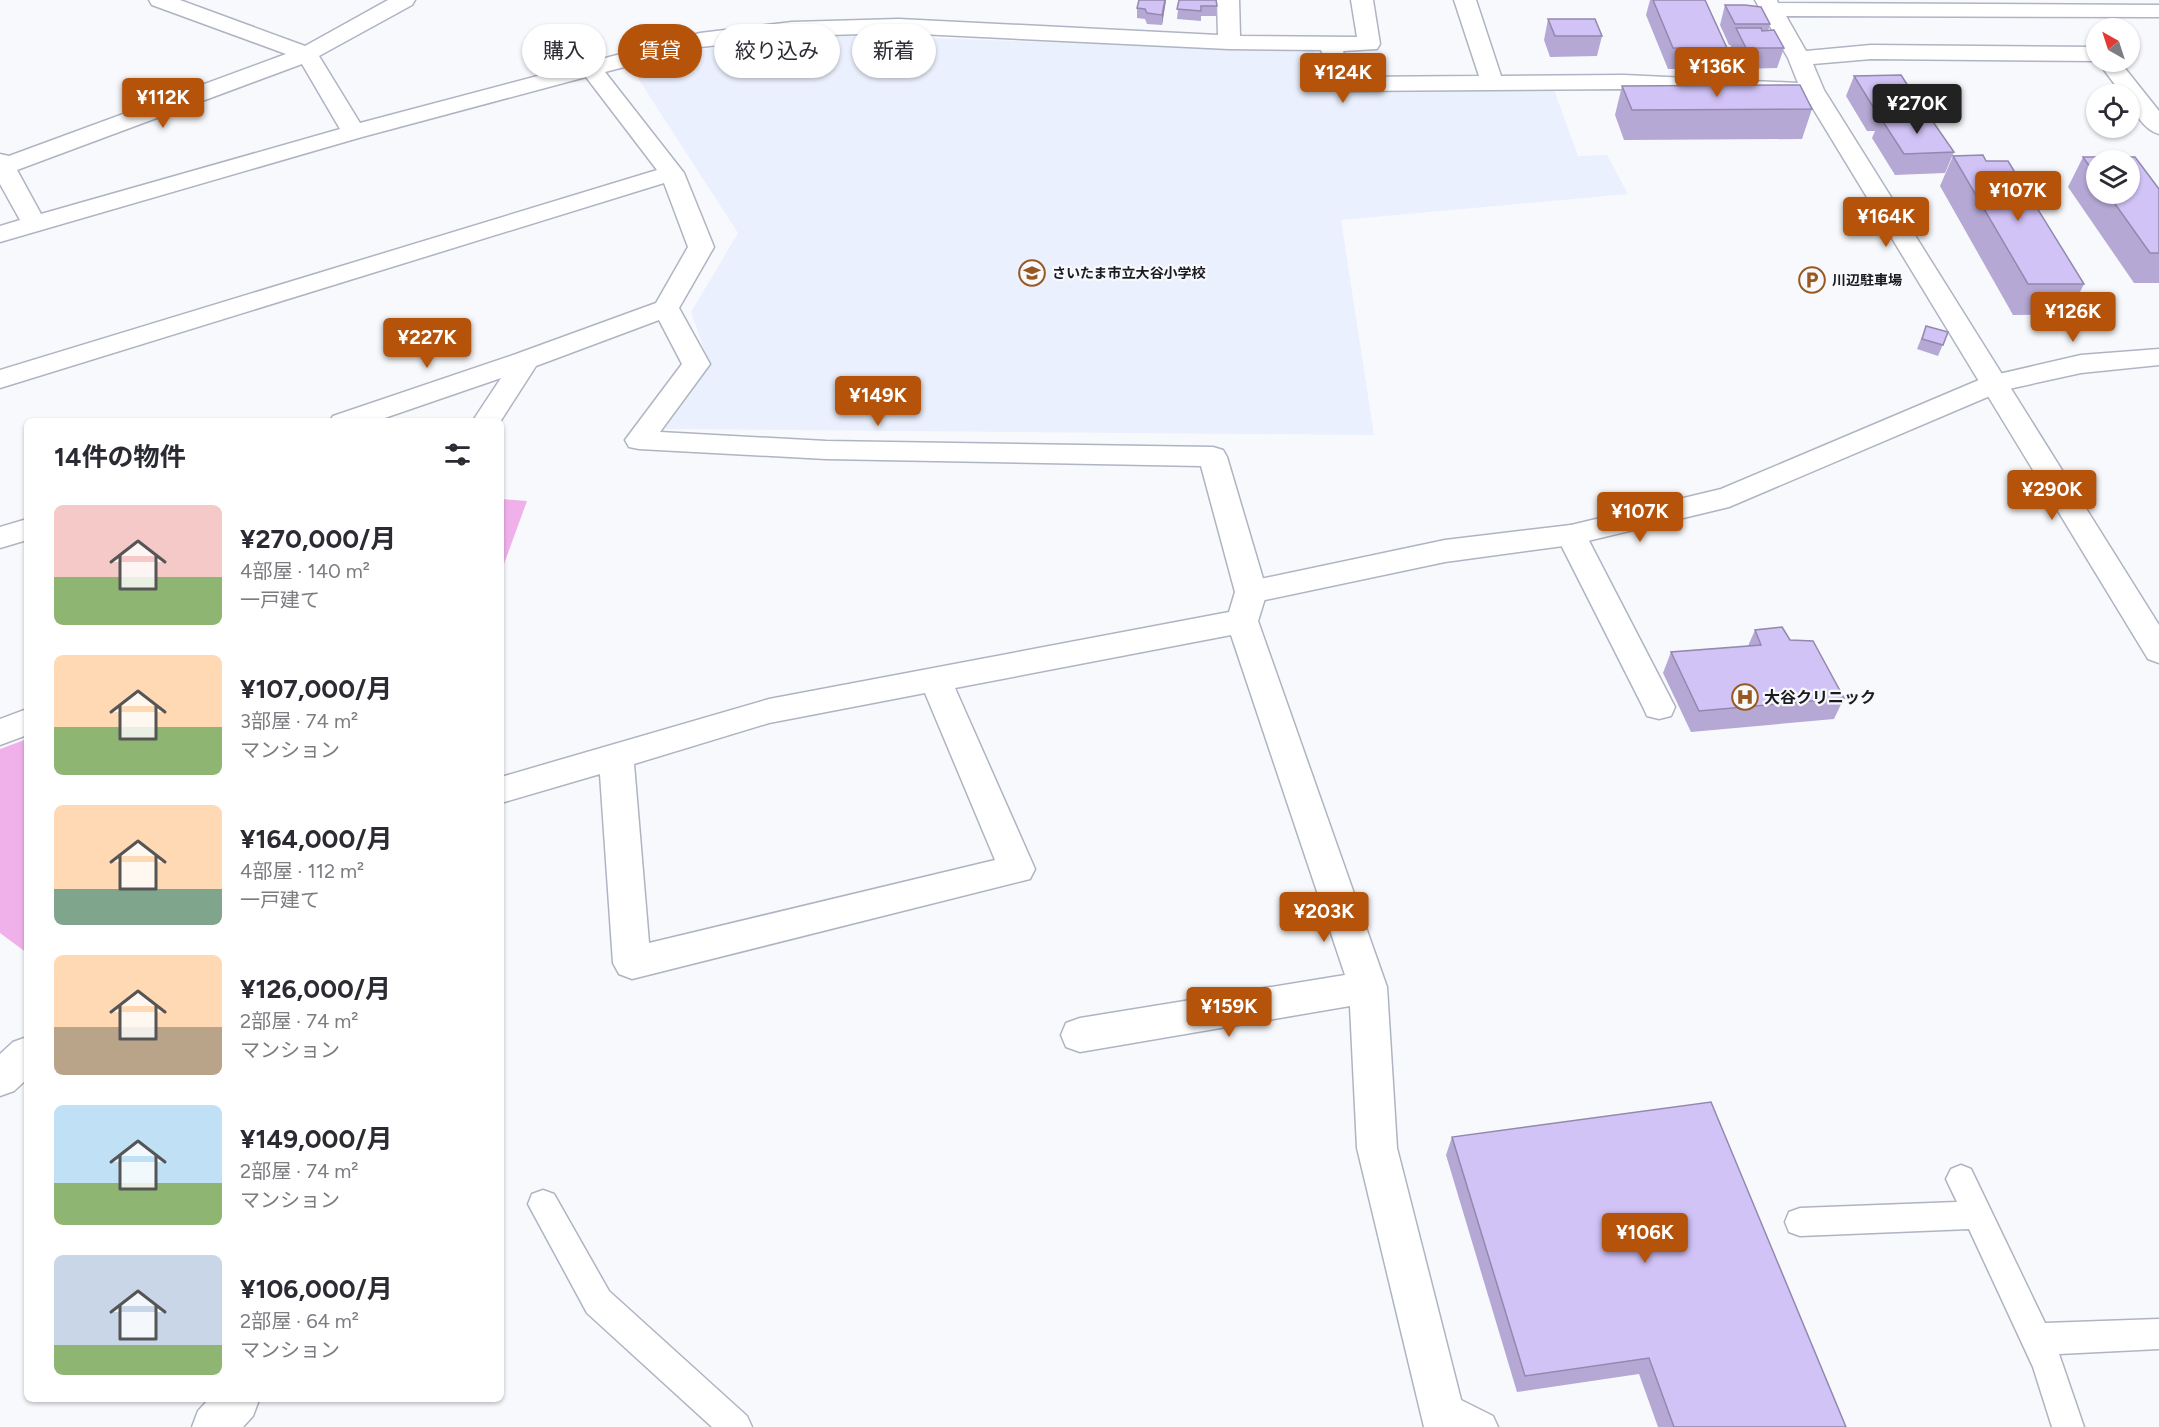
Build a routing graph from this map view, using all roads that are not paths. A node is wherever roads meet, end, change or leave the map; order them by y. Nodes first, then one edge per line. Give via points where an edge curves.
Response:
1 (160, 0) edge
2 (404, 0) edge
3 (1228, 0) edge
4 (1362, 0) edge
5 (1465, 0) edge
6 (1768, 4) edge
7 (2004, 5) edge
8 (2159, 11) edge
9 (1229, 42) junction
10 (1330, 44) junction
11 (307, 54) junction
12 (2086, 54) edge
13 (1799, 58) junction
14 (606, 64) edge
15 (2117, 72) edge
16 (553, 78) edge
17 (598, 78) edge
18 (1492, 82) junction
19 (1813, 90) junction
20 (2159, 126) edge
21 (354, 132) junction
22 (2, 163) edge
23 (672, 173) junction
24 (34, 224) junction
25 (0, 234) edge
26 (666, 308) junction
27 (2159, 357) edge
28 (526, 360) junction
29 (0, 379) edge
30 (1996, 383) junction
31 (355, 418) edge
32 (489, 418) edge
33 (24, 530) edge
34 (1571, 535) junction
35 (0, 538) edge
36 (1246, 607) junction
37 (2156, 639) edge
38 (935, 679) junction
39 (1659, 708) dead end
40 (24, 723) edge
41 (0, 732) edge
42 (616, 756) junction
43 (504, 789) edge
44 (1368, 987) junction
45 (1080, 1035) dead end
46 (24, 1057) edge
47 (0, 1079) edge
48 (1961, 1179) dead end
49 (543, 1204) dead end
50 (1978, 1215) junction
51 (1800, 1222) dead end
52 (2159, 1334) edge
53 (2036, 1339) junction
54 (235, 1402) edge
55 (1443, 1416) edge
56 (214, 1427) edge
57 (736, 1427) edge
58 (1482, 1427) edge
59 (2068, 1427) edge

1 - 11 street
2 - 11 street
3 - 9 street
4 - 10 street via 1369,44
5 - 18 street
6 - 7 street
6 - 13 street
7 - 8 street
9 - 10 street
9 - 14 street via 902,17 700,40
10 - 18 street via 1344,84
11 - 21 street
11 - 22 street
12 - 13 street via 1871,52
13 - 19 street
15 - 20 street
16 - 21 street
17 - 23 street
18 - 19 street via 1624,82
19 - 30 street
21 - 24 street
22 - 24 street
23 - 26 street via 701,247
23 - 29 street
24 - 25 street
26 - 28 street
26 - 36 street via 696,364 639,440 826,450 1213,457
27 - 30 street via 2080,364
28 - 31 street
28 - 32 street
30 - 34 street via 1729,497
30 - 37 street
33 - 35 street
34 - 36 street via 1444,551
34 - 39 street
36 - 38 street
36 - 44 street
38 - 42 street via 769,711
38 - 42 street via 1017,869 632,963
40 - 41 street
42 - 43 street
44 - 45 street
44 - 55 street via 1377,1148
46 - 47 street
48 - 50 lane
49 - 57 lane via 598,1302
50 - 51 lane
50 - 53 lane
52 - 53 lane
53 - 59 lane
54 - 56 street
55 - 58 lane

